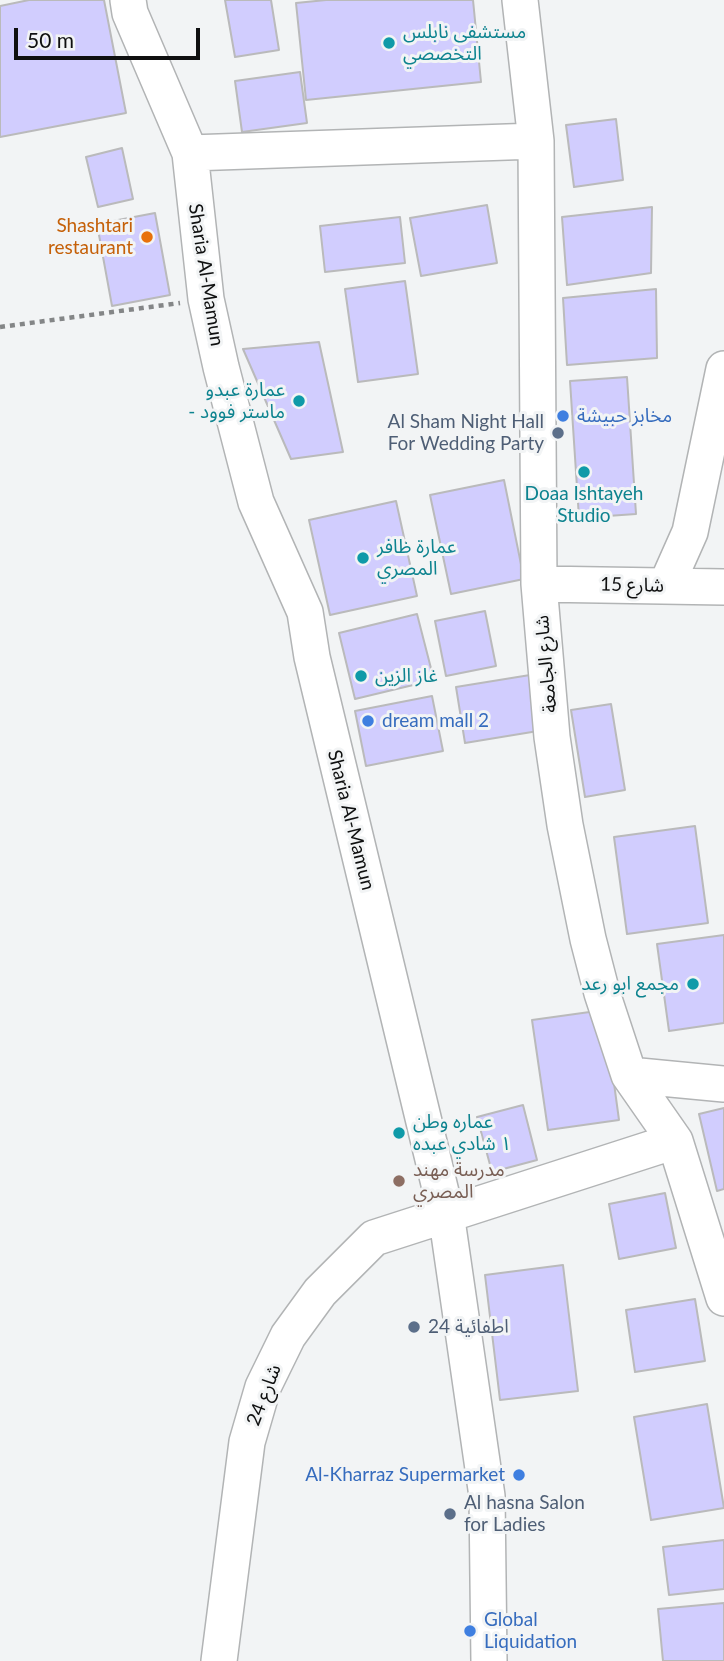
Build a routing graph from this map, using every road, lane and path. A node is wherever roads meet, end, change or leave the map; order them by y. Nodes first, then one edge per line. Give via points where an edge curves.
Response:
1 (128, 0) edge
2 (520, 0) edge
3 (536, 141) junction
4 (190, 153) junction
5 (206, 299) junction
6 (0, 327) edge
7 (724, 369) edge
8 (539, 584) junction
9 (666, 586) junction
10 (724, 587) edge
11 (629, 1075) junction
12 (724, 1084) edge
13 (675, 1142) junction
14 (446, 1213) junction
15 (724, 1298) edge
16 (219, 1661) edge
17 (489, 1661) edge

1 - 4 street, Sharia Al-Mamun
2 - 3 street, شارع الجامعة
3 - 4 street
3 - 8 street, شارع الجامعة
4 - 5 street, Sharia Al-Mamun
5 - 6 path
5 - 14 street, Sharia Al-Mamun via 256,502 304,612
7 - 9 street via 690,532
8 - 9 street, شارع 15
8 - 11 street, شارع الجامعة via 565,825 588,939
9 - 10 street, شارع 15
11 - 12 street
11 - 13 street, شارع الجامعة
13 - 14 street, شارع 24
13 - 15 street, شارع الجامعة
14 - 16 street, شارع 24 via 374,1238 320,1292 288,1336 263,1387 247,1442
14 - 17 street, Sharia Al-Mamun via 487,1496

